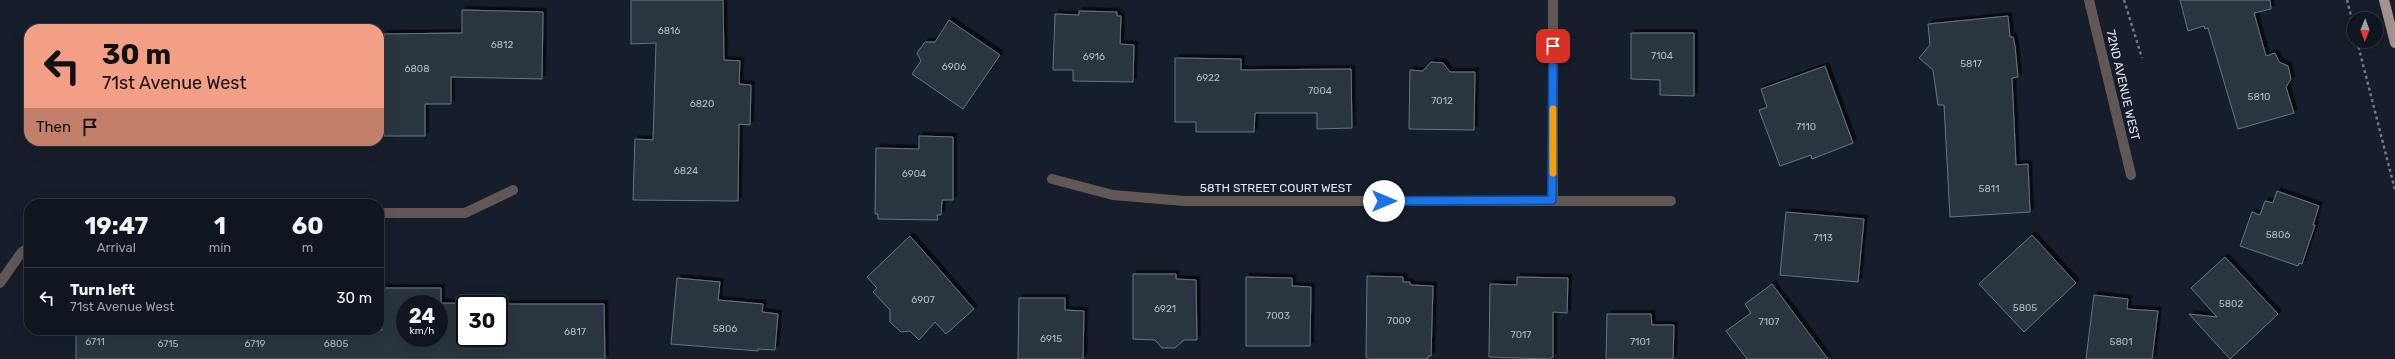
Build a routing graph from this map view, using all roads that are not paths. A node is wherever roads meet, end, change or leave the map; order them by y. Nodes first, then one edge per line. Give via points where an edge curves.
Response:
1 (1553, 0) edge
2 (2090, 0) edge
3 (2384, 0) edge
4 (2395, 43) edge
5 (2131, 175) dead end
6 (1052, 179) dead end
7 (513, 190) dead end
8 (1552, 200) junction
9 (1671, 201) dead end
10 (384, 213) edge
11 (24, 251) edge
12 (0, 283) edge

1 - 8 street
2 - 5 street, 72ND AVENUE WEST
3 - 4 main road
6 - 8 street, 58TH STREET COURT WEST via 1113,195 1184,201
7 - 10 street via 465,213
8 - 9 street, 58TH STREET COURT WEST
11 - 12 street

